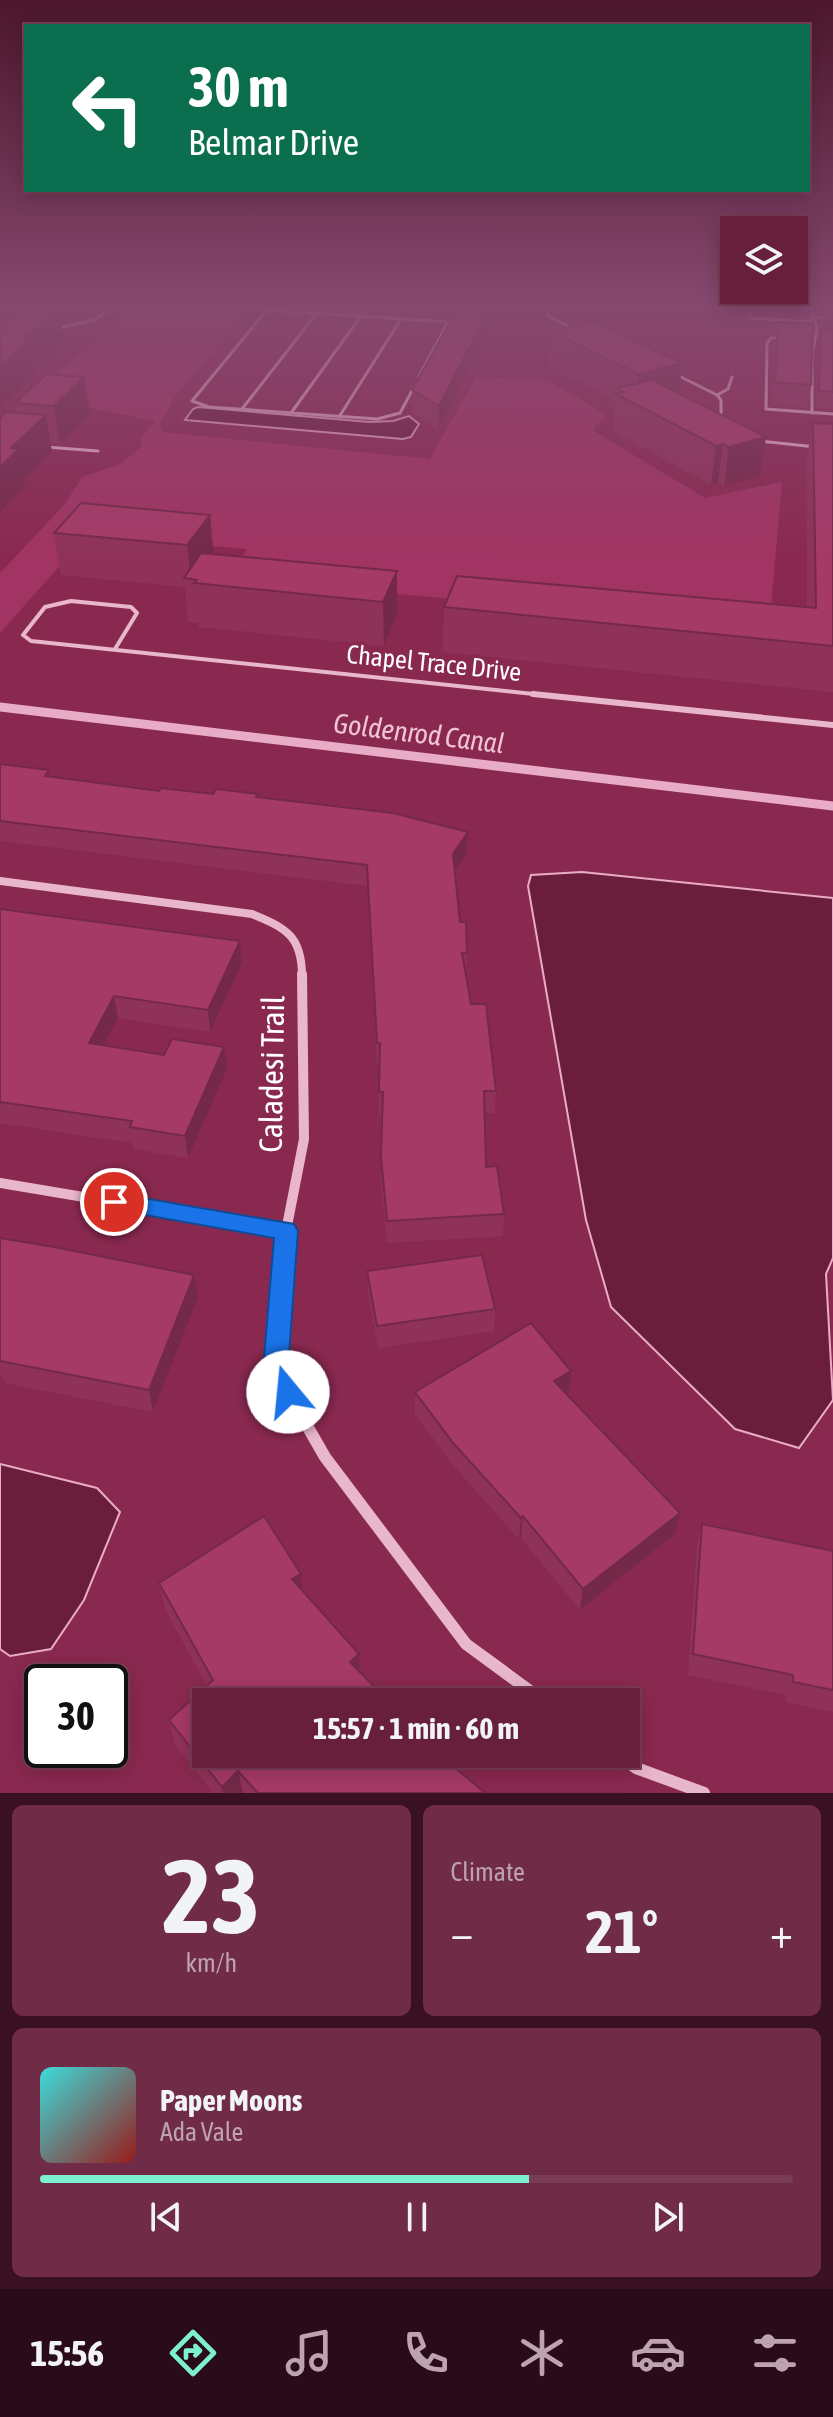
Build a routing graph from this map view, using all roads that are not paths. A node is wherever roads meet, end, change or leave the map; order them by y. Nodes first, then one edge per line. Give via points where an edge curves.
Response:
1 (202, 389) edge
2 (258, 389) edge
3 (309, 389) edge
4 (357, 389) edge
5 (413, 389) edge
6 (705, 389) edge
7 (728, 389) edge
8 (766, 389) edge
9 (813, 389) edge
10 (717, 395) junction
11 (242, 409) junction
12 (291, 413) junction
13 (812, 413) junction
14 (833, 414) edge
15 (339, 417) junction
16 (724, 428) edge
17 (750, 439) edge
18 (42, 446) edge
19 (819, 447) edge
20 (98, 451) dead end
21 (115, 649) junction
22 (833, 725) edge
23 (0, 881) edge
24 (0, 1183) edge
25 (286, 1231) junction
26 (526, 1688) edge
27 (636, 1768) edge
28 (704, 1793) edge

1 - 11 lane via 192,401
2 - 11 lane
3 - 12 lane
4 - 15 lane
5 - 15 lane via 400,413 377,419
6 - 10 lane
7 - 10 lane
8 - 13 lane via 766,409
9 - 13 lane
10 - 16 lane
11 - 12 lane
12 - 15 lane
13 - 14 lane
17 - 19 lane
18 - 20 lane
21 - 21 lane, Chapel Trace Drive via 31,641 23,635 45,607 71,601 131,607 137,613
21 - 22 lane, Chapel Trace Drive
23 - 25 street, Caladesi Trail via 252,914 287,929 302,956 304,1139
24 - 25 street
25 - 26 street, Caladesi Trail via 275,1370 325,1457 466,1644
27 - 28 street

